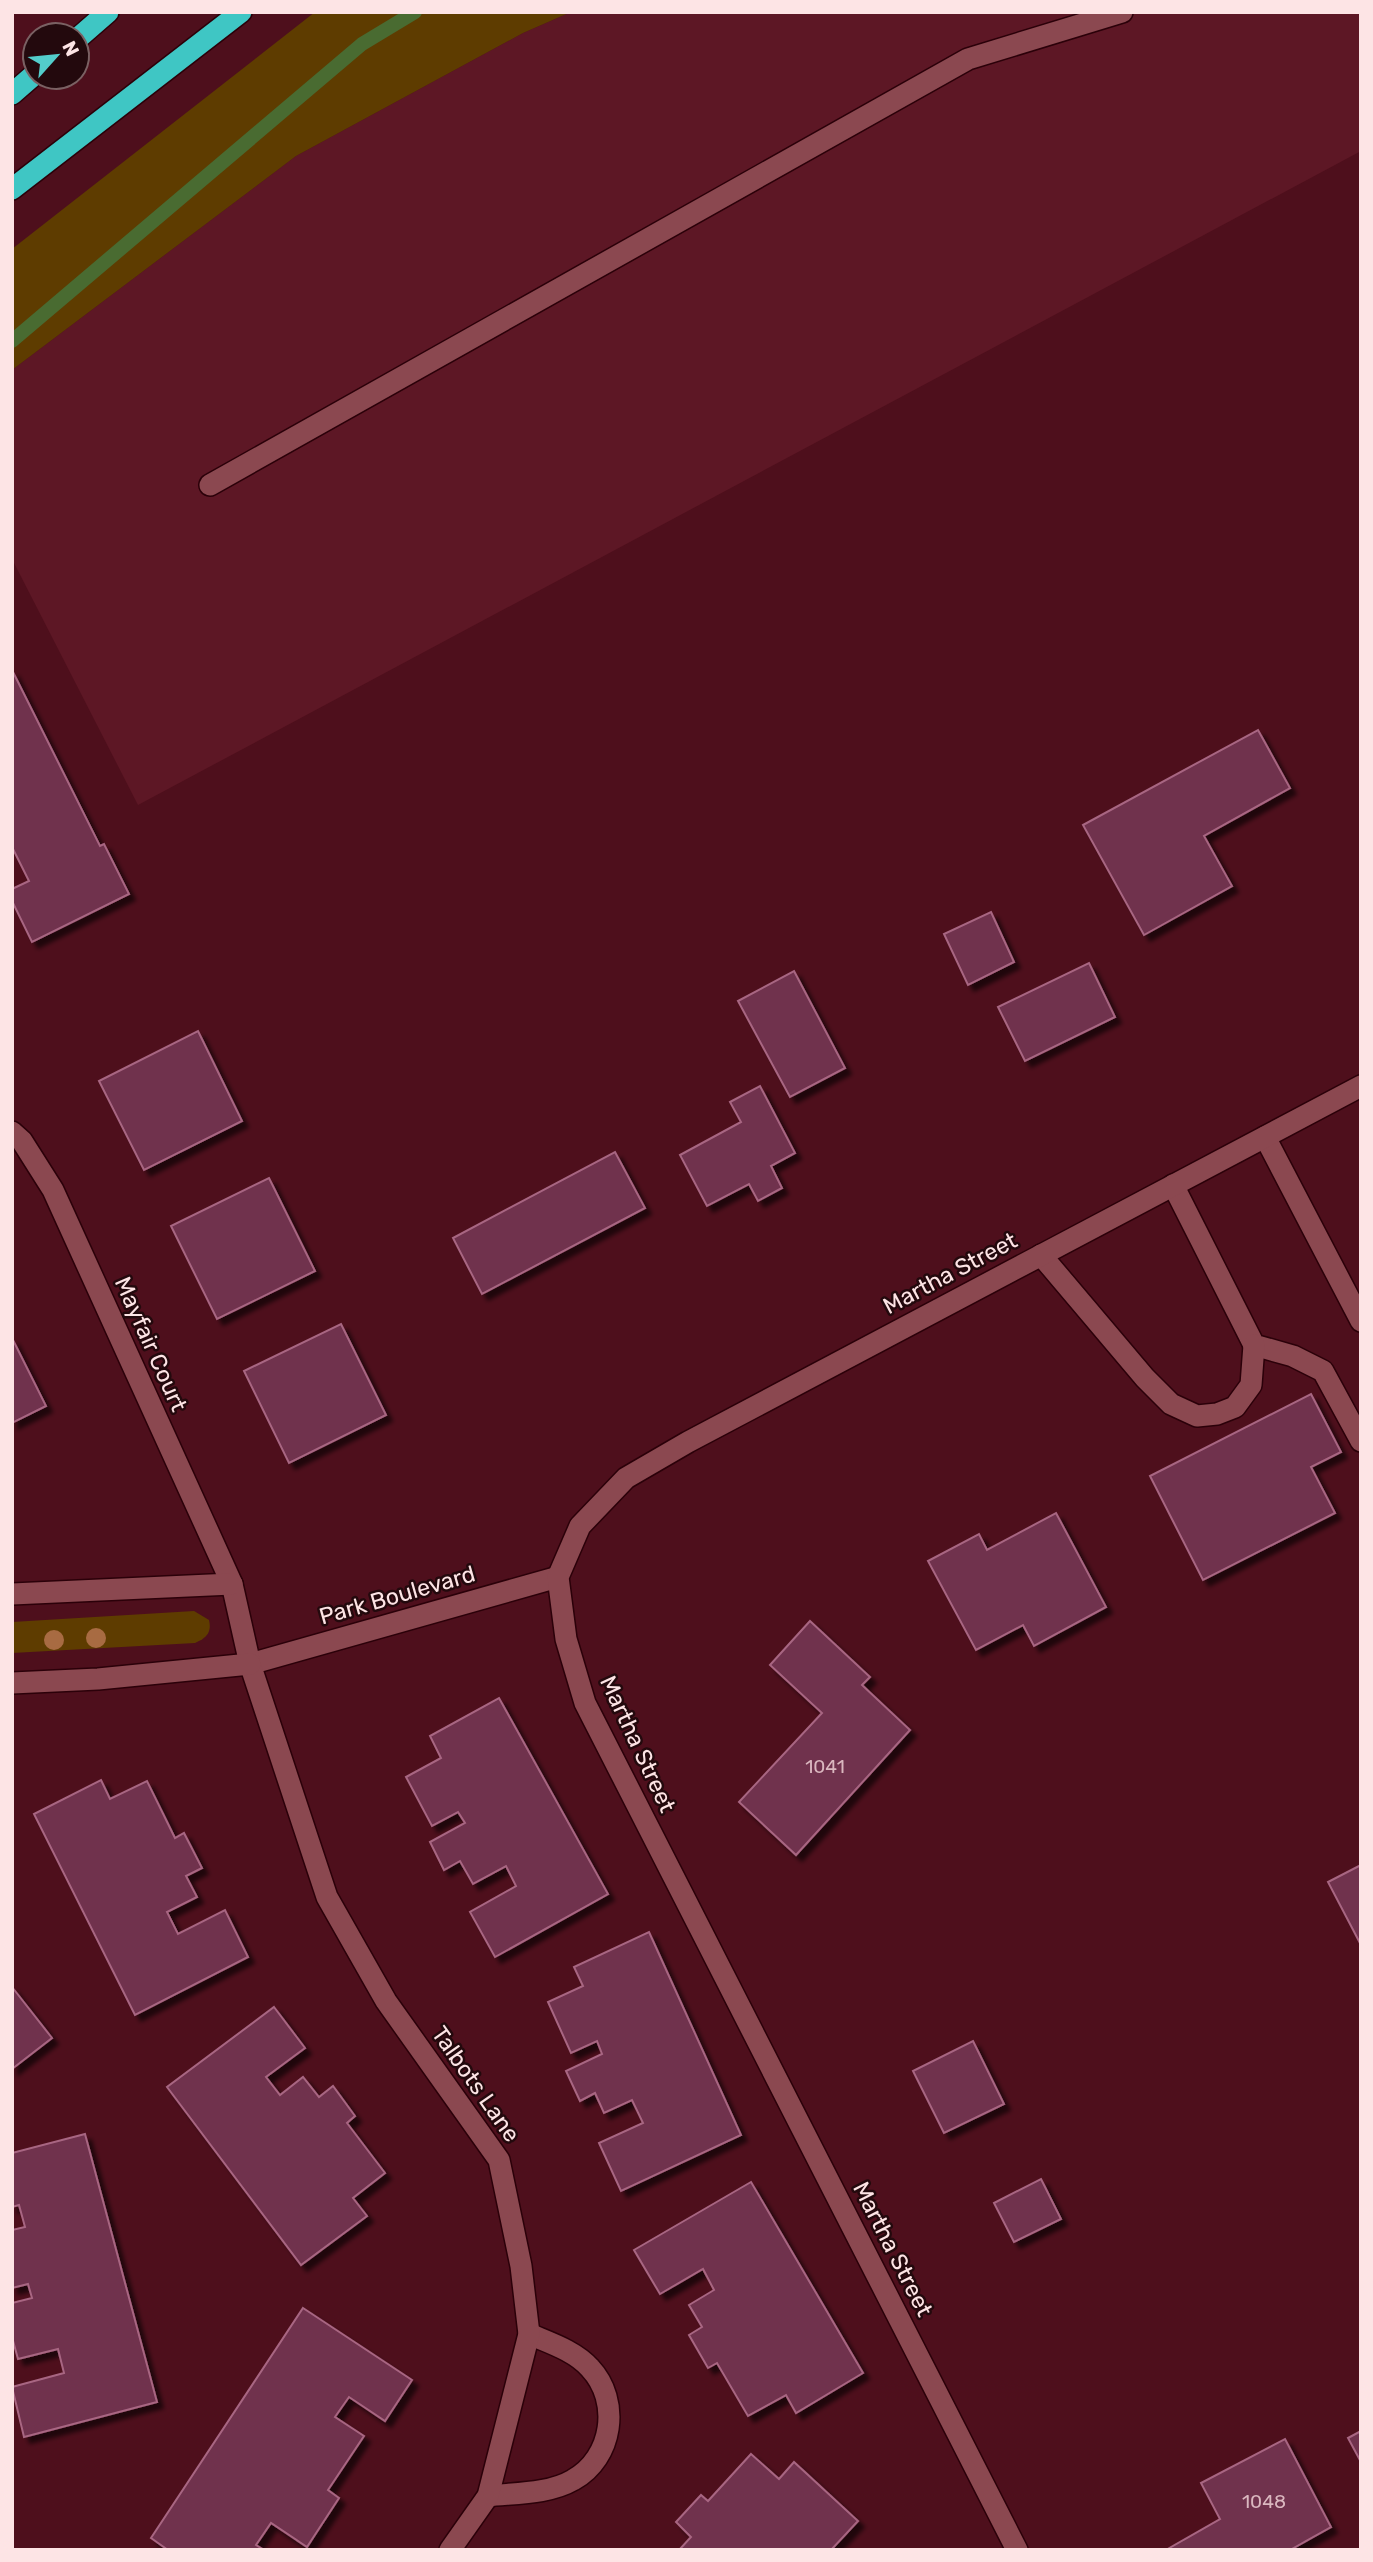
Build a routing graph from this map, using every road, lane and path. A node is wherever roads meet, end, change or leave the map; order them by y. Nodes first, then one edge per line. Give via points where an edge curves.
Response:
1 (108, 12) edge
2 (241, 12) edge
3 (1122, 12) edge
4 (91, 27) edge
5 (12, 189) edge
6 (210, 485) dead end
7 (1361, 1086) edge
8 (12, 1132) edge
9 (1265, 1137) junction
10 (1173, 1185) junction
11 (1041, 1255) junction
12 (1361, 1321) edge
13 (1254, 1345) junction
14 (1361, 1441) edge
15 (558, 1577) junction
16 (232, 1584) junction
17 (12, 1594) edge
18 (250, 1664) junction
19 (12, 1683) edge
20 (529, 2334) junction
21 (488, 2496) junction
22 (450, 2550) edge
23 (1017, 2550) edge

1 - 4 highway
2 - 5 highway
3 - 6 street via 968,59
7 - 9 street, Martha Street
8 - 16 street, Mayfair Court via 52,1190
9 - 10 street, Martha Street
9 - 12 street
10 - 11 street, Martha Street
10 - 13 street
11 - 13 street via 1145,1378 1171,1404 1197,1416 1235,1406 1251,1385
11 - 15 street, Martha Street via 625,1478 580,1526
13 - 14 street via 1324,1371
15 - 18 street, Park Boulevard
15 - 23 street, Martha Street via 566,1639 585,1703
16 - 17 street
16 - 18 street
18 - 19 street, Park Boulevard
18 - 20 street, Talbots Lane via 327,1897 386,2001 499,2160 521,2266
20 - 21 street, Talbots Lane
20 - 21 street via 591,2368 609,2407 609,2429 603,2450 590,2468 573,2480 552,2488
21 - 22 street, Talbots Lane

